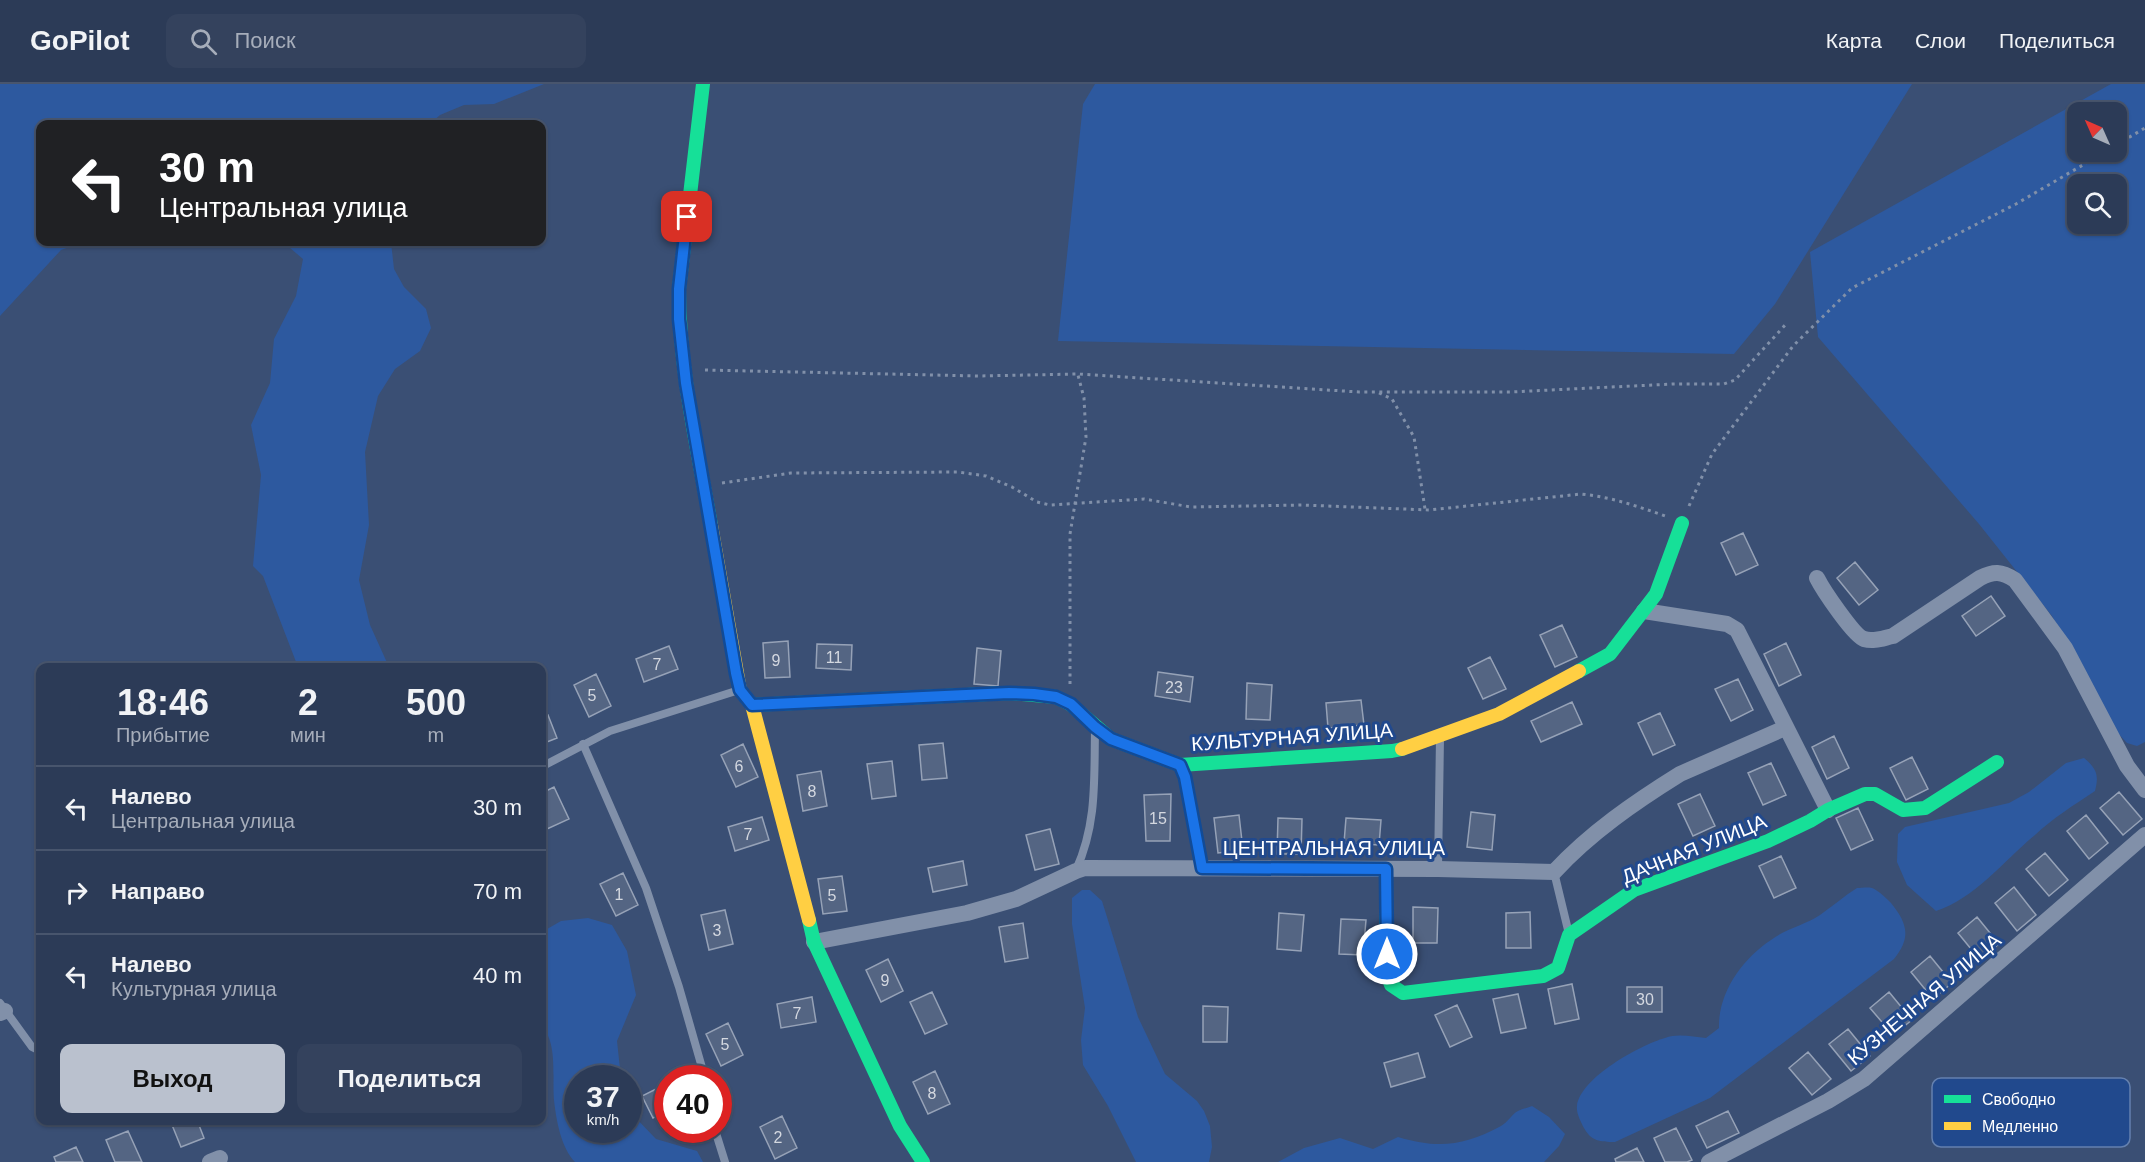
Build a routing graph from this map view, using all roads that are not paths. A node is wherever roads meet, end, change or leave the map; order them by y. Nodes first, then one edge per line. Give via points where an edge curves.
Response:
1 (703, 84) edge
2 (1682, 523) road end
3 (1817, 578) dead end
4 (1644, 611) junction
5 (740, 690) junction
6 (752, 705) junction
7 (1095, 727) junction
8 (1785, 728) junction
9 (1440, 735) junction
10 (583, 744) junction
11 (1997, 762) dead end
12 (546, 764) edge
13 (1180, 765) junction
14 (2145, 790) edge
15 (1828, 810) junction
16 (2145, 835) edge
17 (1202, 868) junction
18 (1386, 869) junction
19 (1438, 869) junction
20 (1076, 871) junction
21 (1554, 872) junction
22 (1569, 934) junction
23 (814, 942) junction
24 (2, 1009) edge
25 (36, 1050) edge
26 (701, 1065) edge
27 (719, 1143) edge
28 (725, 1162) edge
29 (923, 1162) edge
30 (1708, 1162) edge

1 - 5 street via 679,289 679,319 703,486
2 - 4 street, КУЛЬТУРНАЯ УЛИЦА via 1656,594
3 - 14 street via 1854,631 1862,639 1876,640 1893,636 1992,572 2015,580 2065,648 2127,766
4 - 8 street via 1727,624 1737,630
4 - 9 street, КУЛЬТУРНАЯ УЛИЦА via 1610,654 1499,714
5 - 6 street
5 - 10 lane via 610,731
6 - 7 street, КУЛЬТУРНАЯ УЛИЦА via 1009,693 1056,697 1071,704
6 - 23 street
7 - 13 street, КУЛЬТУРНАЯ УЛИЦА via 1111,739
7 - 20 lane via 1094,809 1085,851
8 - 15 street
8 - 21 street via 1680,774 1582,844
9 - 13 street, КУЛЬТУРНАЯ УЛИЦА via 1392,751
9 - 19 lane
10 - 12 lane
10 - 26 lane via 646,888
11 - 15 street, ДАЧНАЯ УЛИЦА via 1925,808 1903,810 1875,794 1865,794
13 - 17 lane
15 - 22 street, ДАЧНАЯ УЛИЦА via 1768,841 1634,890
16 - 30 street, КУЗНЕЧНАЯ УЛИЦА via 1864,1079
17 - 18 street, ЦЕНТРАЛЬНАЯ УЛИЦА
17 - 20 street, ЦЕНТРАЛЬНАЯ УЛИЦА
18 - 19 street, ЦЕНТРАЛЬНАЯ УЛИЦА
18 - 22 street via 1386,971 1391,986 1403,993 1543,976 1558,968
19 - 21 street, ЦЕНТРАЛЬНАЯ УЛИЦА
20 - 23 street, ЦЕНТРАЛЬНАЯ УЛИЦА via 1016,899 967,913
21 - 22 lane
23 - 29 street via 900,1126
24 - 25 lane
27 - 28 lane

